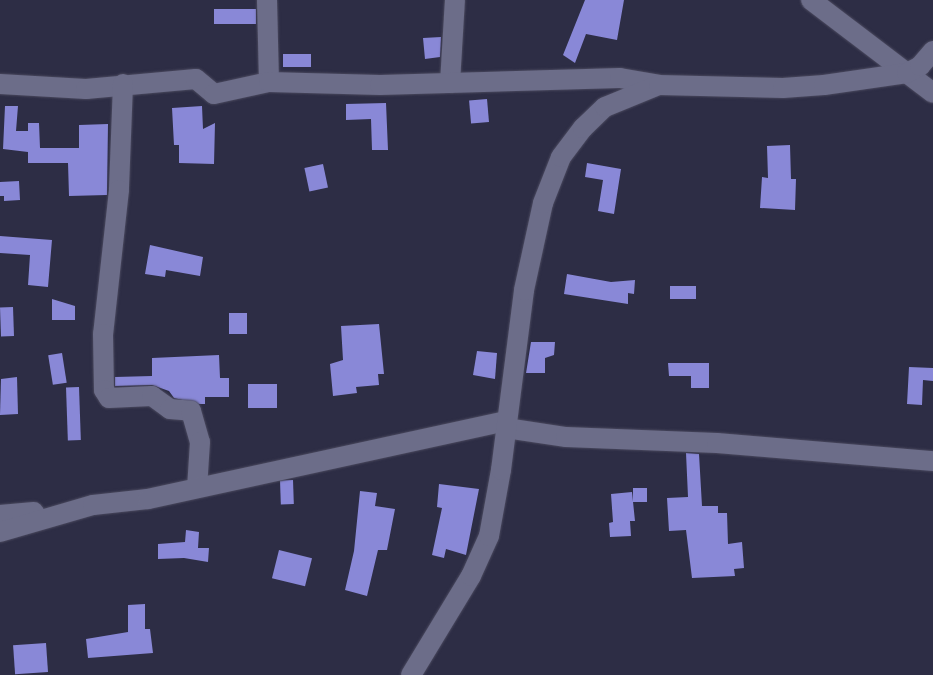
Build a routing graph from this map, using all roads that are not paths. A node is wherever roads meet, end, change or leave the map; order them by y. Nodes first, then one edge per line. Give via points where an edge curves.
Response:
1 (267, 0) edge
2 (455, 0) edge
3 (811, 0) edge
4 (933, 50) edge
5 (907, 73) junction
6 (269, 82) junction
7 (450, 83) junction
8 (0, 84) edge
9 (123, 84) junction
10 (658, 85) junction
11 (930, 89) edge
12 (507, 425) junction
13 (933, 461) edge
14 (197, 488) junction
15 (93, 505) junction
16 (0, 515) edge
17 (0, 532) edge
18 (411, 675) edge

1 - 6 street
2 - 7 street
3 - 5 street
4 - 5 street via 920,66
5 - 10 street via 783,88
5 - 11 street
6 - 7 street via 289,85
6 - 9 street via 214,94 196,79
7 - 10 street via 620,78
8 - 9 street via 86,89
9 - 14 street via 119,190 103,334 104,390 108,398 152,396 170,409 191,411 200,442
10 - 12 street via 605,107 561,157 543,203 524,290
12 - 13 street via 566,437 717,443
12 - 14 street
12 - 18 street via 489,536 471,576
14 - 15 street
15 - 16 street
15 - 17 street

